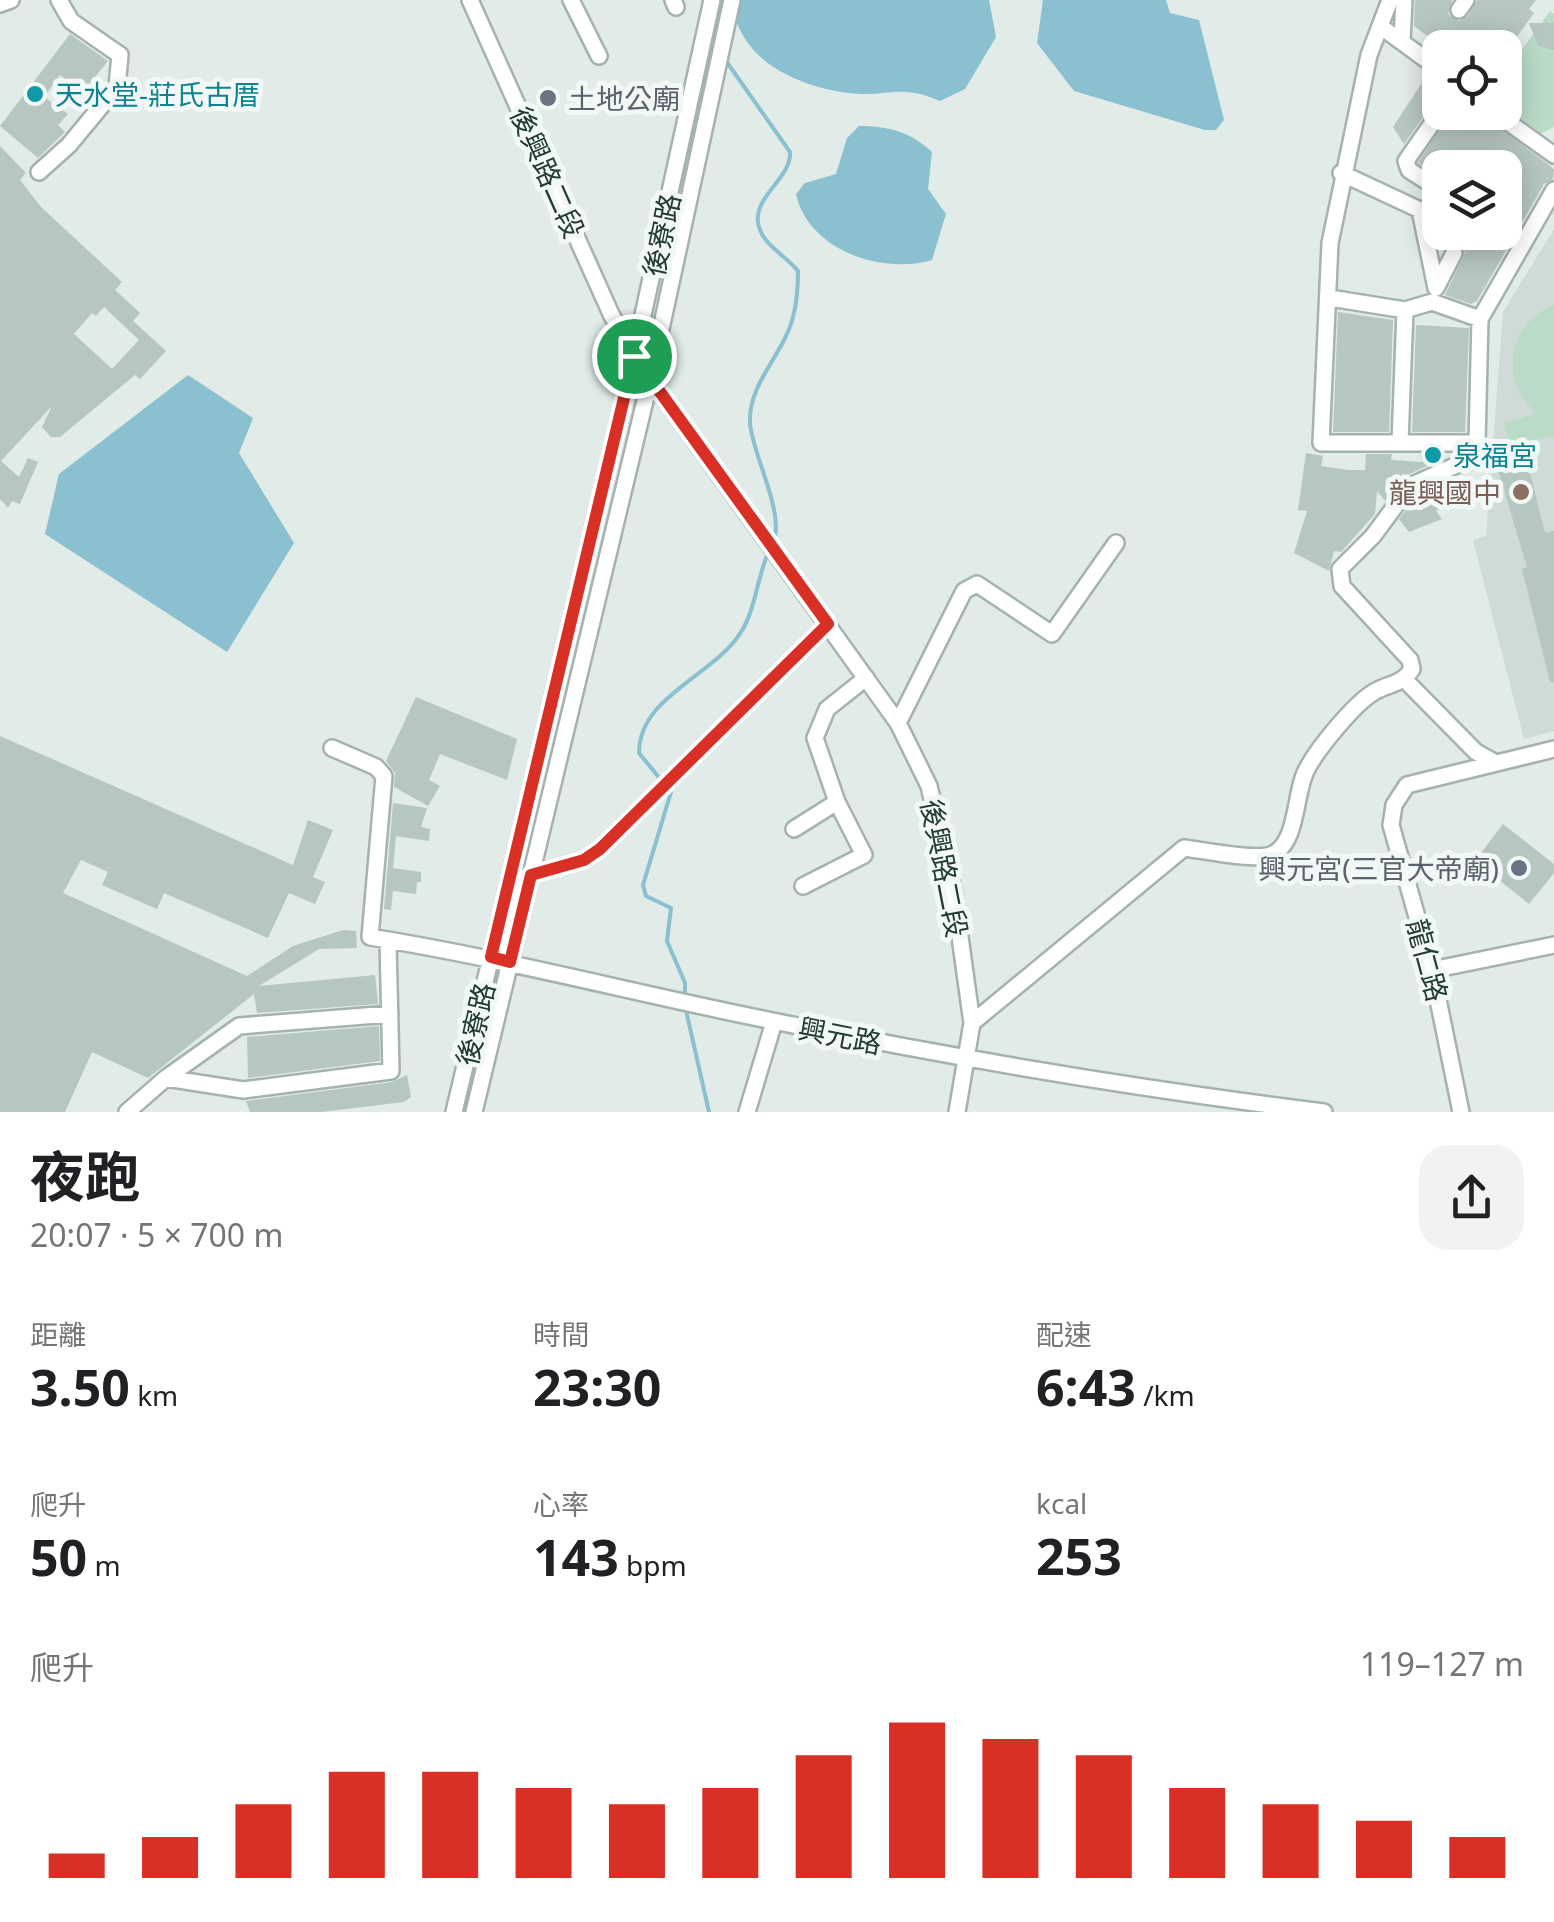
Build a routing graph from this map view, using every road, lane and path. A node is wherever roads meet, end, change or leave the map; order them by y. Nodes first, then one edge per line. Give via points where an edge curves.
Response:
1 (11, 0) edge
2 (59, 0) edge
3 (470, 0) edge
4 (571, 0) edge
5 (712, 0) edge
6 (732, 0) edge
7 (1390, 0) edge
8 (1404, 0) edge
9 (0, 4) edge
10 (1380, 26) junction
11 (1402, 42) junction
12 (599, 56) dead end
13 (1422, 57) edge
14 (1428, 130) edge
15 (1519, 130) edge
16 (1554, 156) edge
17 (39, 172) dead end
18 (1341, 173) junction
19 (1422, 179) edge
20 (1554, 190) edge
21 (1522, 240) edge
22 (1517, 250) edge
23 (1454, 253) dead end
24 (1434, 295) junction
25 (1330, 298) junction
26 (1405, 310) junction
27 (1480, 319) junction
28 (634, 356) junction
29 (650, 380) junction
30 (1400, 442) junction
31 (1478, 443) junction
32 (1116, 542) dead end
33 (828, 624) junction
34 (866, 678) junction
35 (1405, 680) junction
36 (898, 723) junction
37 (332, 748) dead end
38 (1554, 749) edge
39 (1496, 763) junction
40 (836, 802) junction
41 (794, 829) dead end
42 (531, 875) junction
43 (804, 886) dead end
44 (388, 940) junction
45 (1554, 944) edge
46 (491, 957) junction
47 (510, 962) junction
48 (1432, 970) junction
49 (390, 1014) junction
50 (774, 1022) junction
51 (972, 1023) junction
52 (967, 1060) junction
53 (166, 1078) junction
54 (1219, 1105) edge
55 (127, 1112) edge
56 (454, 1112) edge
57 (474, 1112) edge
58 (748, 1112) edge
59 (957, 1112) edge
60 (1324, 1112) edge
61 (1461, 1112) edge

1 - 9 street
2 - 17 street via 71,21 120,55 118,87
3 - 28 street, 後興路二段
4 - 12 street
5 - 28 street, 後寮路
6 - 29 street, 後寮路
7 - 10 street
8 - 11 street
10 - 11 street
10 - 18 street
11 - 13 street
14 - 19 street via 1406,161
15 - 16 street
18 - 24 street via 1420,210
18 - 25 street
20 - 21 street
22 - 27 street
23 - 24 street
24 - 26 street
24 - 27 street
25 - 26 street
25 - 30 street via 1321,443
26 - 30 street
27 - 31 street
28 - 29 street, 後興路二段
28 - 46 street, 後寮路
29 - 33 street, 後興路二段
29 - 42 street, 後寮路
30 - 31 street
31 - 35 street via 1472,458 1410,486 1340,569 1342,586 1410,660
32 - 36 street via 1052,634 976,584 964,591
33 - 34 street, 後興路二段
33 - 42 street via 600,849
34 - 36 street, 後興路二段
34 - 40 street via 827,709 815,738
35 - 39 street via 1476,752
35 - 51 street via 1373,692 1316,754 1275,854 1184,848
36 - 51 street, 後興路二段 via 940,821
37 - 44 street, 興元路 via 384,776 367,927 370,937
38 - 39 street, 龍仁路
39 - 48 street, 龍仁路 via 1406,784 1394,805 1391,825
40 - 41 street
40 - 43 street via 864,855
42 - 47 street, 後寮路
44 - 46 street, 興元路
44 - 49 street
45 - 48 street
46 - 47 street, 興元路
46 - 56 street, 後寮路
47 - 50 street, 興元路
47 - 57 street, 後寮路
48 - 61 street, 龍仁路
49 - 53 street via 240,1026
49 - 53 street via 390,1071 243,1090
50 - 52 street, 興元路
50 - 58 street
51 - 52 street, 後興路二段
52 - 54 street, 興元路
52 - 59 street, 後興路二段
53 - 55 street
54 - 60 street, 興元路

